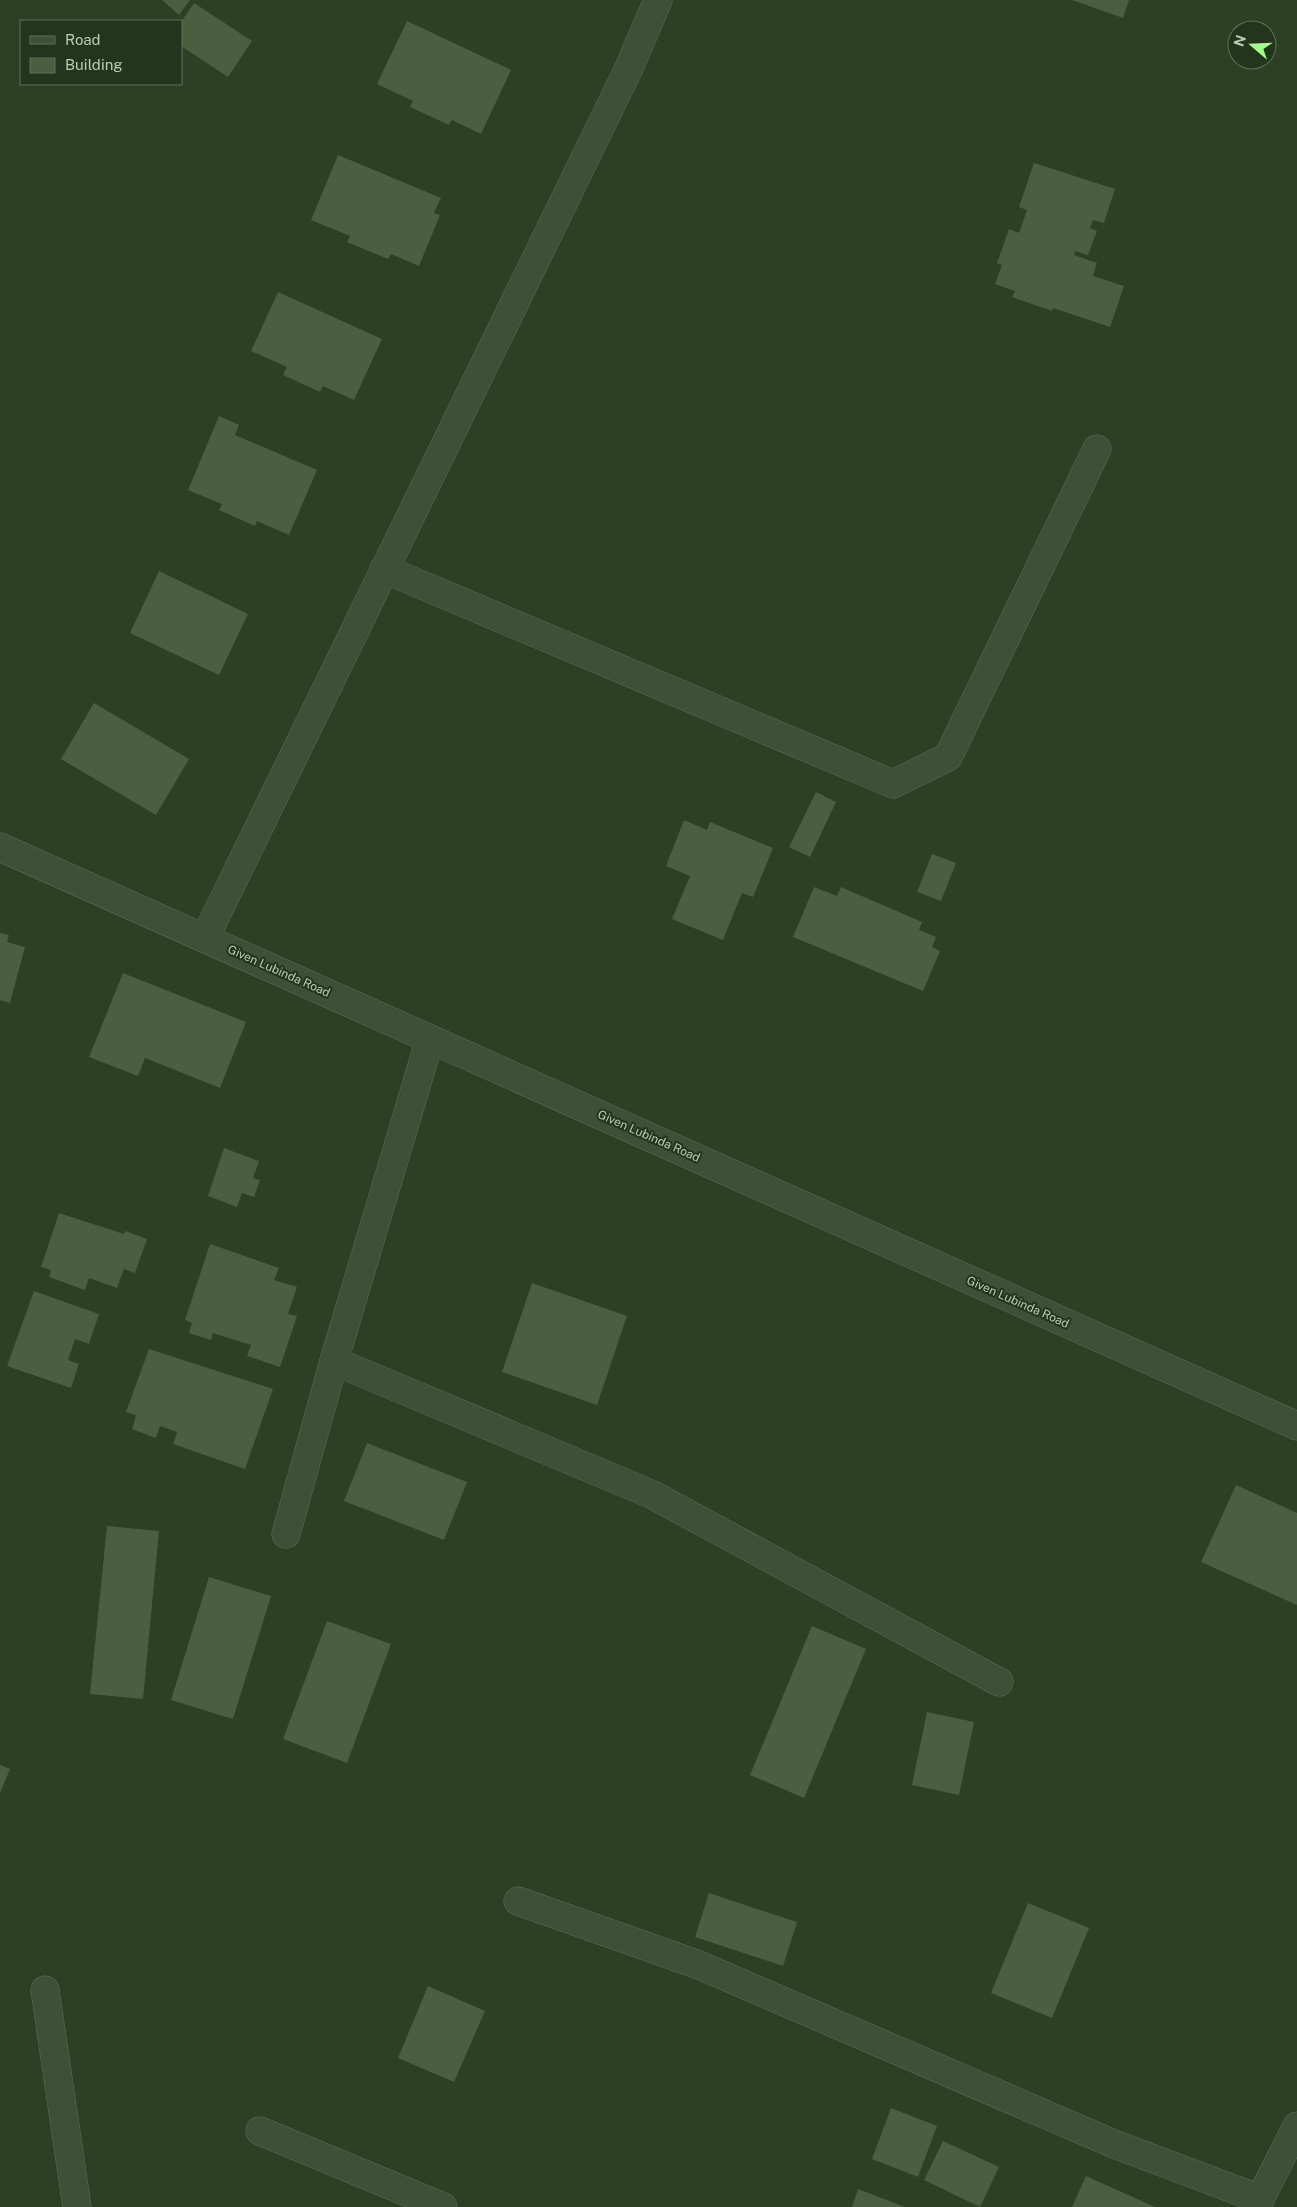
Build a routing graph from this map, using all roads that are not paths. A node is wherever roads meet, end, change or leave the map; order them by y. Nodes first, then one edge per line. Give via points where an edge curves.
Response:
1 (658, 0) edge
2 (1097, 449) dead end
3 (384, 569) junction
4 (0, 847) edge
5 (205, 938) junction
6 (430, 1039) junction
7 (334, 1361) junction
8 (1297, 1426) edge
9 (286, 1534) dead end
10 (999, 1682) dead end
11 (518, 1901) dead end
12 (45, 1990) dead end
13 (1297, 2126) edge
14 (260, 2131) dead end
15 (1258, 2203) edge
16 (77, 2207) edge
17 (443, 2207) edge

1 - 3 street via 629,68
2 - 3 street via 948,757 893,784
3 - 5 street
4 - 5 street, Given Lubinda Road
5 - 6 street, Given Lubinda Road
6 - 7 street
6 - 8 street, Given Lubinda Road
7 - 9 street
7 - 10 street via 651,1494
11 - 15 street via 699,1965
12 - 16 street
13 - 15 street
14 - 17 street

